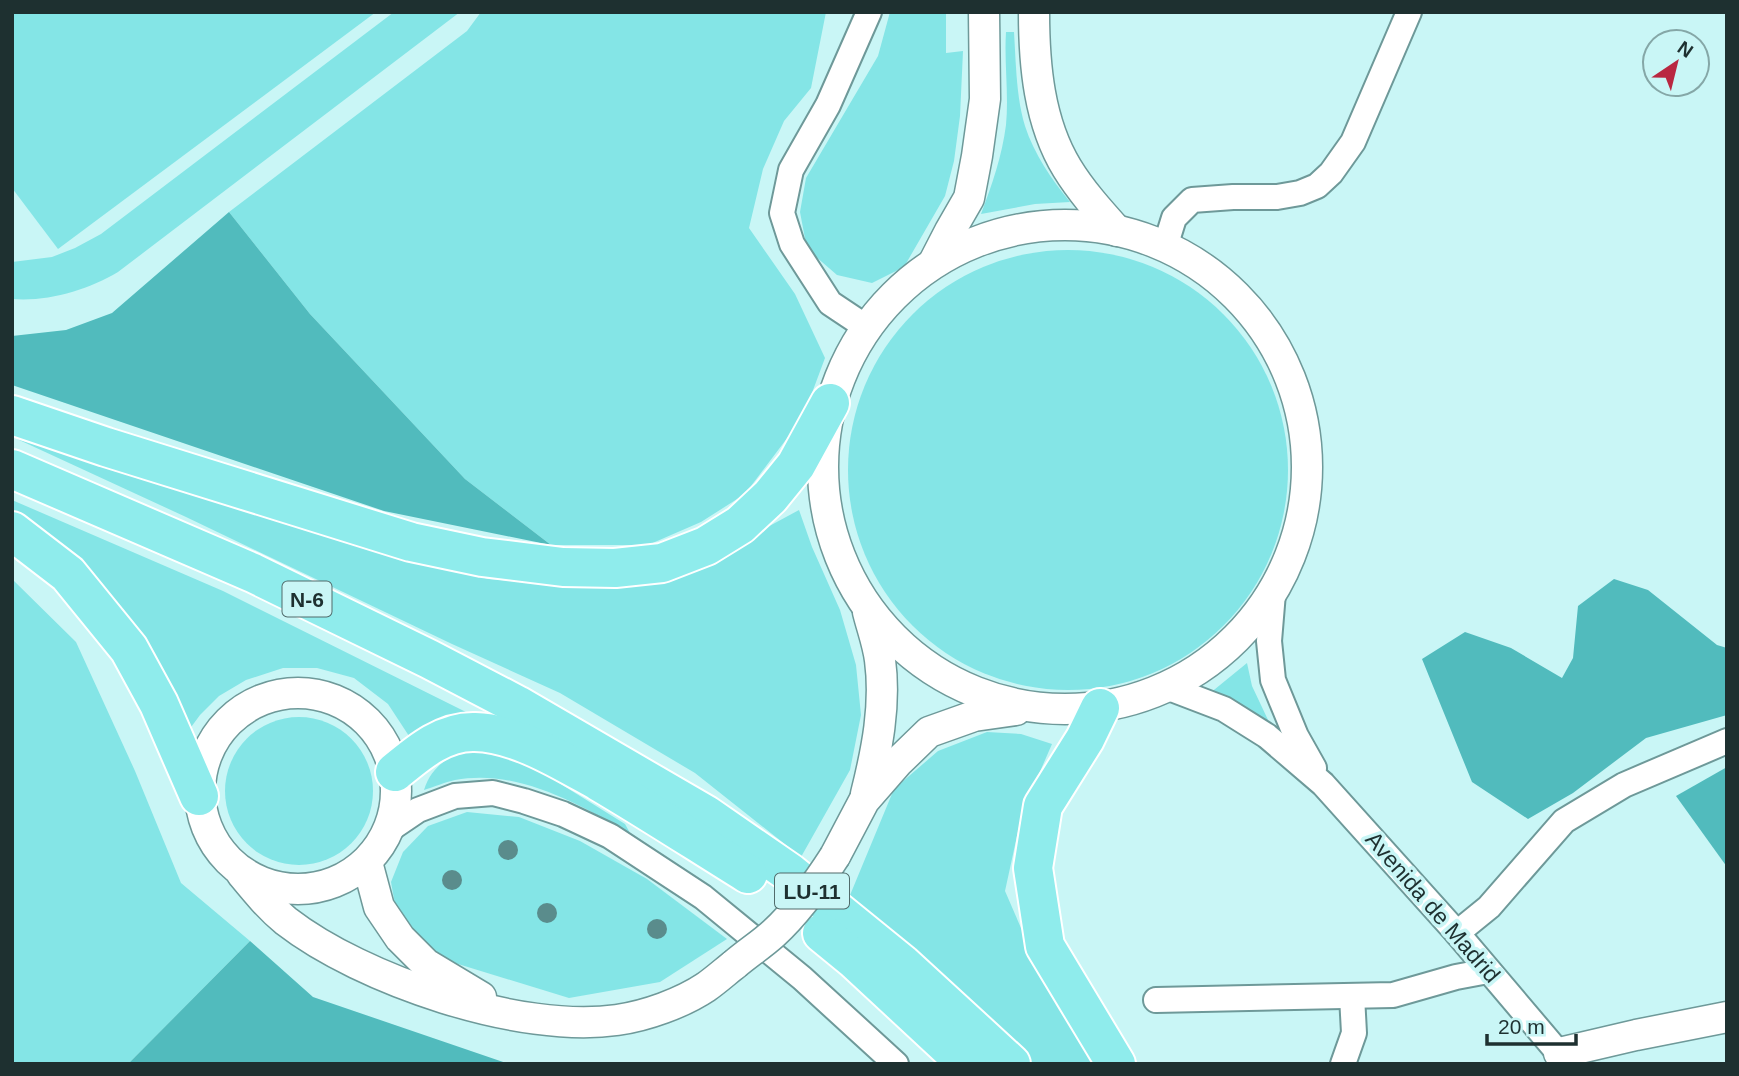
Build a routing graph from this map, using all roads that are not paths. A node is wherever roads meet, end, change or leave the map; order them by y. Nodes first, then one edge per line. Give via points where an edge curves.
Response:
1 (869, 12) edge
2 (984, 12) edge
3 (1034, 12) edge
4 (1409, 12) edge
5 (1117, 231) junction
6 (1165, 247) junction
7 (934, 262) junction
8 (866, 327) junction
9 (830, 403) junction
10 (12, 415) edge
11 (12, 469) edge
12 (12, 531) edge
13 (1273, 593) junction
14 (868, 611) junction
15 (1169, 688) junction
16 (1029, 708) junction
17 (1100, 708) junction
18 (1727, 741) edge
19 (591, 748) junction
20 (396, 772) junction
21 (1323, 784) junction
22 (199, 796) junction
23 (864, 801) junction
24 (390, 828) junction
25 (367, 862) junction
26 (237, 869) junction
27 (756, 879) junction
28 (1457, 933) junction
29 (1488, 971) junction
30 (1352, 996) junction
31 (1156, 1000) dead end
32 (508, 1013) junction
33 (1727, 1017) edge
34 (1563, 1058) edge
35 (896, 1064) edge
36 (967, 1064) edge
37 (1011, 1064) edge
38 (1116, 1064) edge
39 (1343, 1064) edge

1 - 8 street via 828,105 791,170 782,213 792,244 830,303
2 - 7 street via 985,99 971,188
3 - 5 street via 1038,83 1048,127 1066,167
4 - 6 street via 1353,142 1331,173 1300,193 1192,200 1174,218
5 - 6 street
5 - 7 street via 1054,225 992,236
6 - 13 street via 1210,274 1249,310 1279,354 1299,402 1306,436 1305,506 1297,539
7 - 8 street via 886,302
8 - 9 street via 844,363
9 - 10 highway via 796,465 740,525 705,546 662,563 615,568 536,564 411,542
9 - 14 street via 821,475 835,547
11 - 19 highway, N-6 via 319,604 440,664
12 - 22 highway via 68,574 129,649
13 - 15 street via 1228,649
13 - 21 street, Avenida de Madrid via 1269,641 1273,680 1296,736
14 - 16 street via 913,657 946,677 968,690
14 - 23 street via 880,659 882,707
15 - 17 street
15 - 21 street, Avenida de Madrid via 1224,709 1267,736
16 - 17 street
16 - 23 street via 975,716 929,732
17 - 38 highway via 1043,806 1032,868 1045,946
18 - 28 street via 1624,785 1564,821 1489,907
19 - 27 highway, LU-11
19 - 37 highway, LU-11 via 706,815 790,873 902,964
20 - 22 street via 386,744 368,720 344,703 316,693 286,693 258,700 226,724 202,766
20 - 24 street
20 - 27 highway via 439,740 456,734 511,738 635,803
21 - 28 street, Avenida de Madrid
22 - 26 street via 205,823 218,848
23 - 32 street, bridge via 835,856 800,905 705,988 660,1010 617,1020 572,1022
24 - 25 street
24 - 35 street via 418,810 455,796 494,793 563,814 610,836 703,897 802,978
25 - 26 street via 344,879 317,888 289,889 262,883
25 - 32 street via 379,907 400,938 426,964
26 - 32 street via 287,921 347,958 463,1005
27 - 36 highway, LU-11 via 855,960
28 - 29 street, Avenida de Madrid
29 - 30 street via 1393,995
29 - 34 street, Avenida de Madrid
30 - 31 street
30 - 39 street via 1354,1033
33 - 34 street via 1636,1035

